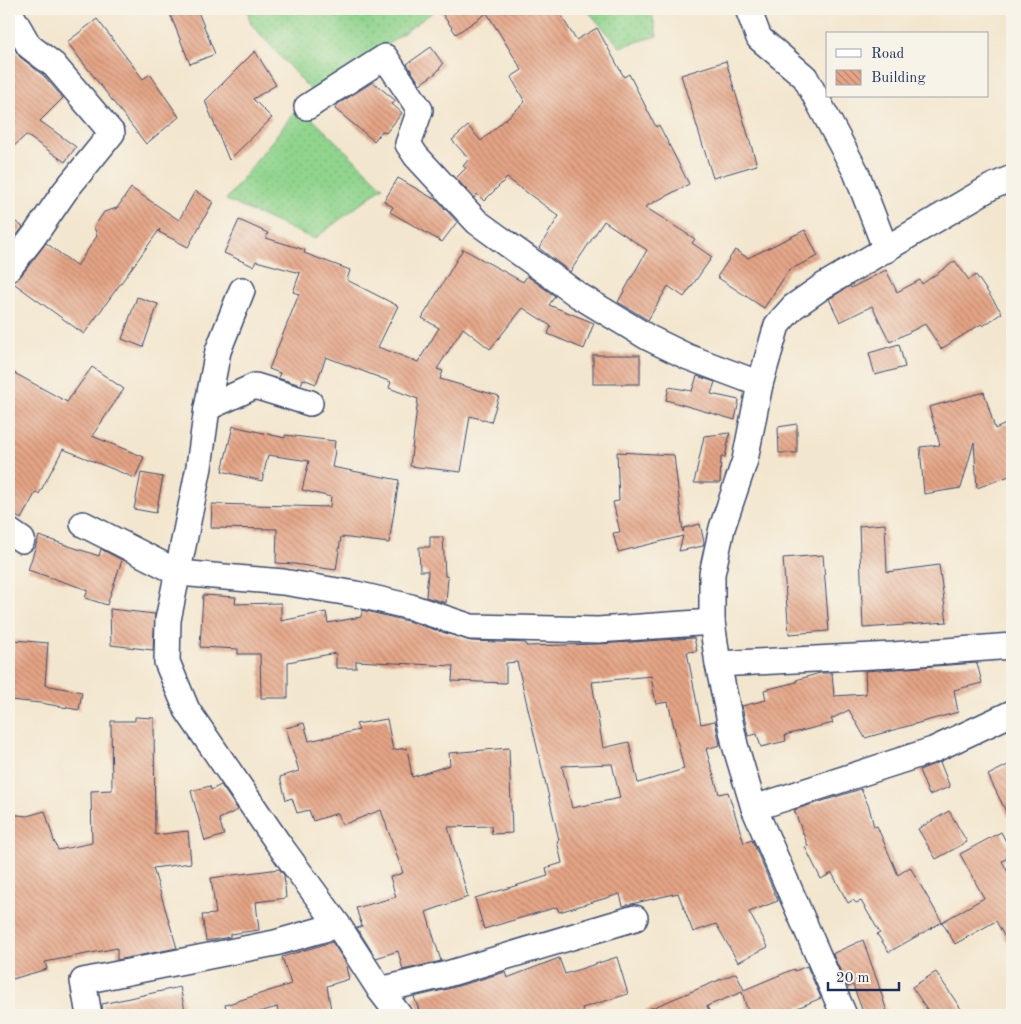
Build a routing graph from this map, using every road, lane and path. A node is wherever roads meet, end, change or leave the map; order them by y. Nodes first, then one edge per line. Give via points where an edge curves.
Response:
1 (748, 9) edge
2 (9, 10) edge
3 (312, 104) dead end
4 (1012, 178) edge
5 (886, 250) junction
6 (9, 268) edge
7 (242, 290) dead end
8 (760, 384) junction
9 (310, 403) dead end
10 (207, 408) junction
11 (83, 524) dead end
12 (179, 573) junction
13 (712, 622) junction
14 (1012, 646) edge
15 (718, 664) junction
16 (1012, 713) edge
17 (754, 808) junction
18 (635, 918) dead end
19 (338, 925) junction
20 (380, 990) junction
21 (89, 1015) edge
22 (399, 1015) edge
23 (844, 1015) edge

1 - 5 street via 759,38 805,77 856,172
2 - 6 street via 29,46 54,65 112,133
3 - 8 street via 307,107 385,58 420,110 408,144 477,222 578,295 649,338 688,357
4 - 5 street
5 - 8 street via 793,307 777,325
7 - 10 street via 218,351
8 - 13 street via 745,460 722,528 712,574
9 - 10 street via 255,386
10 - 12 street
11 - 12 street
12 - 13 street via 283,582 356,594 411,607 470,627 598,630
12 - 19 street via 168,620 167,662 187,710
13 - 15 street
14 - 15 street via 893,656
15 - 17 street via 735,745
16 - 17 street via 933,750
17 - 23 street
18 - 20 street via 444,975
19 - 20 street
19 - 21 street via 276,943 83,981
20 - 22 street

